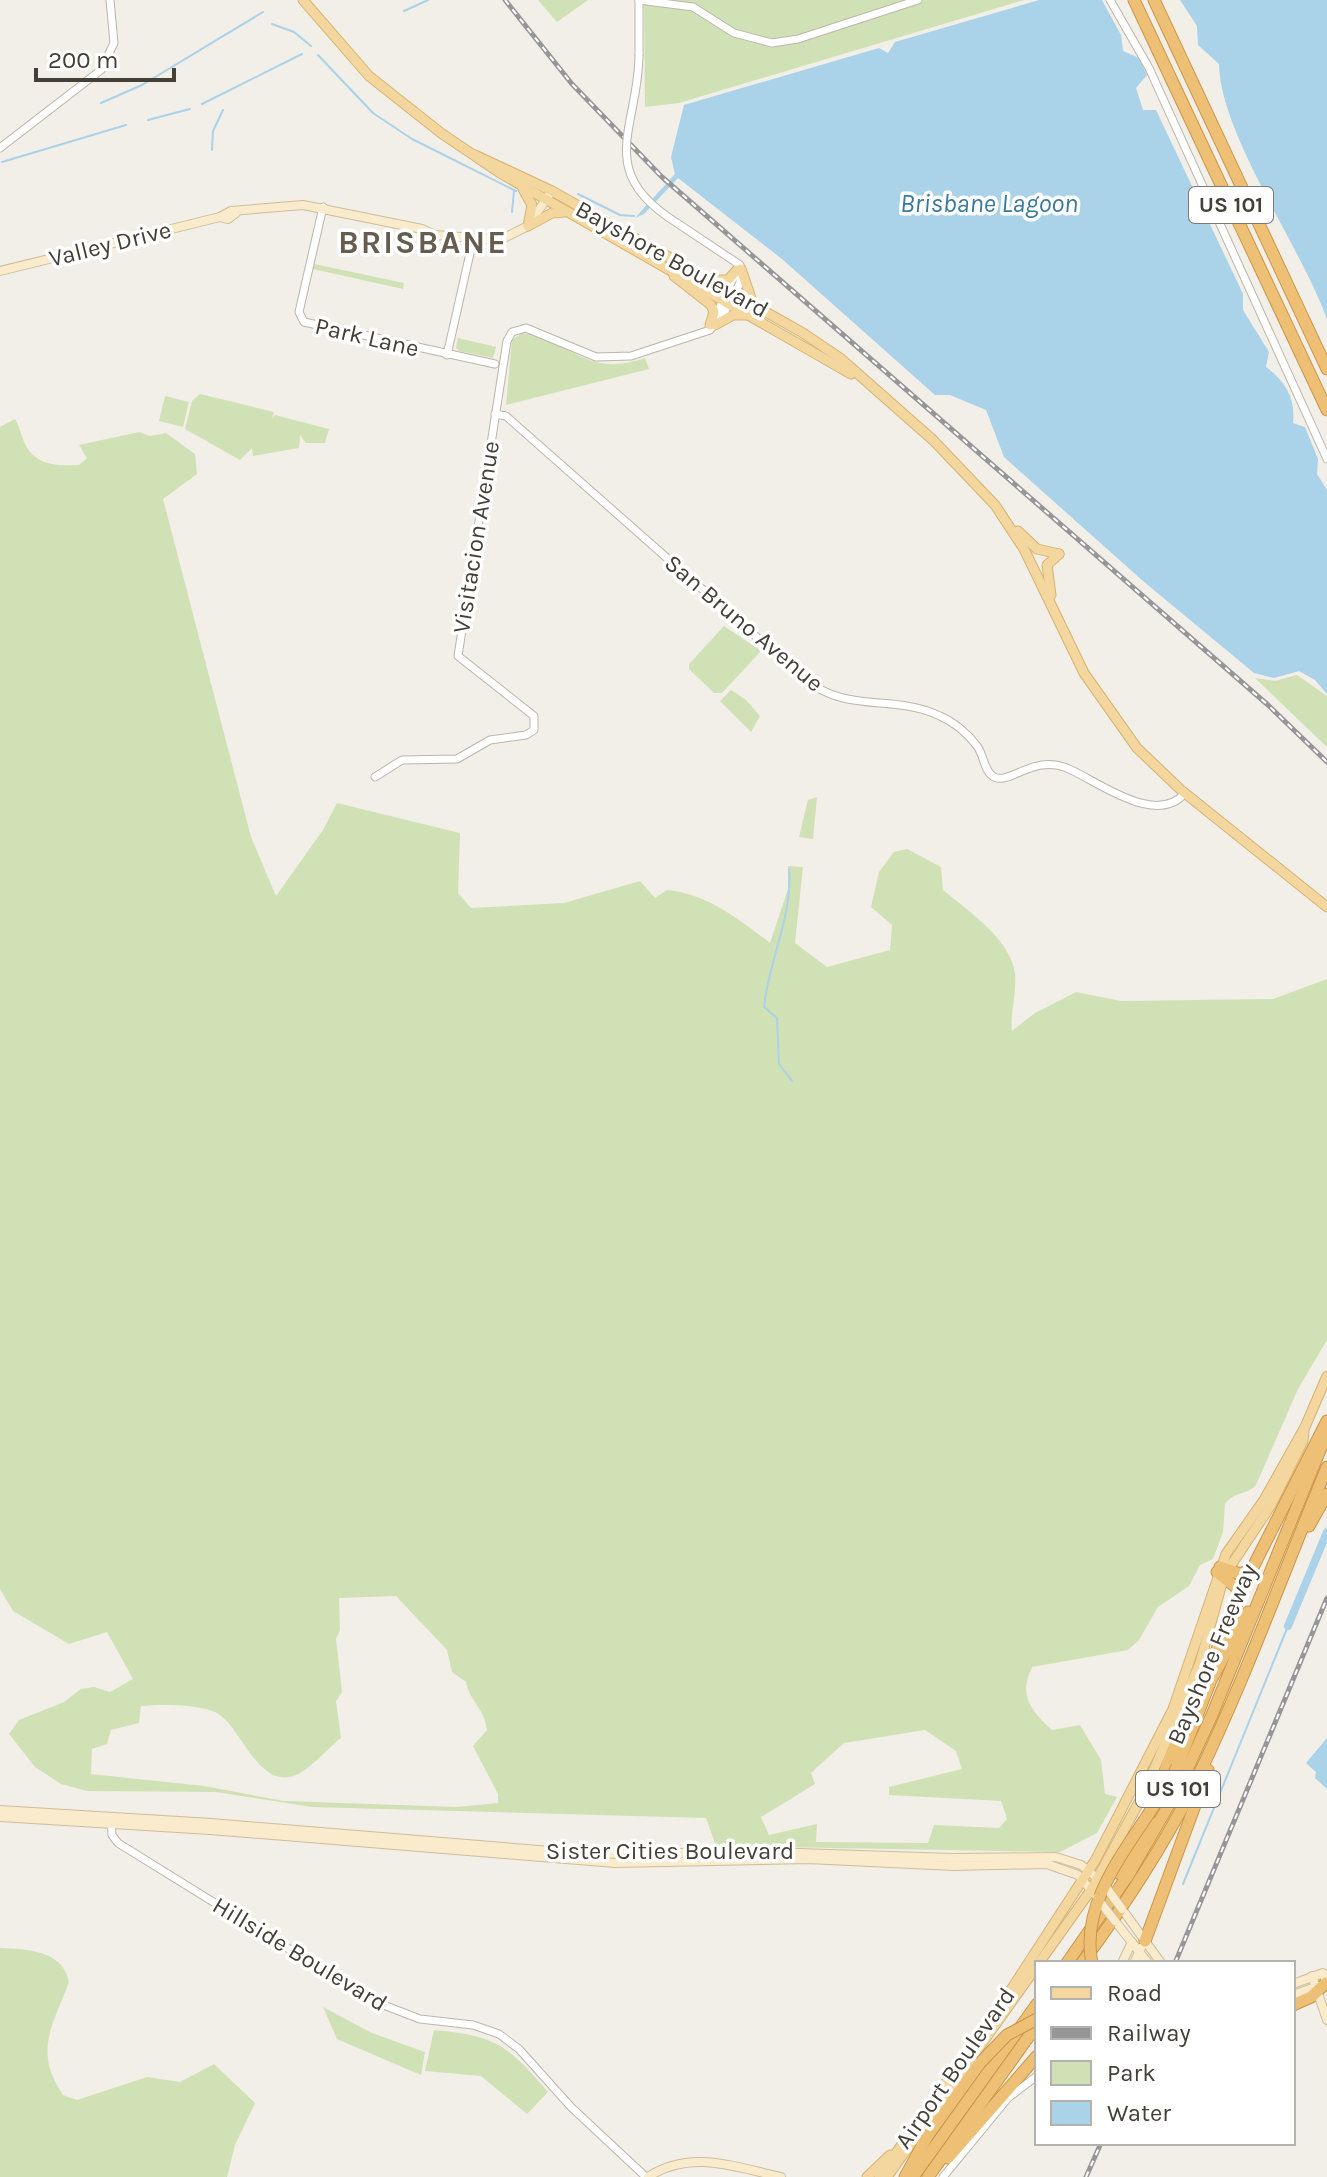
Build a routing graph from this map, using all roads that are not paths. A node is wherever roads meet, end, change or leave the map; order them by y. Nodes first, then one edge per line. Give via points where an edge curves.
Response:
1 (110, 0) edge
2 (303, 0) edge
3 (639, 0) edge
4 (918, 0) edge
5 (1110, 0) edge
6 (1134, 0) edge
7 (1154, 0) edge
8 (0, 148) edge
9 (475, 155) junction
10 (519, 184) junction
11 (549, 195) junction
12 (323, 207) junction
13 (572, 214) junction
14 (528, 226) junction
15 (473, 240) junction
16 (645, 256) junction
17 (739, 270) junction
18 (0, 271) edge
19 (707, 279) junction
20 (730, 297) junction
21 (753, 310) junction
22 (710, 328) junction
23 (450, 355) junction
24 (499, 365) junction
25 (1327, 369) edge
26 (1327, 410) edge
27 (495, 414) junction
28 (1327, 459) edge
29 (1006, 520) junction
30 (1055, 614) junction
31 (474, 658) dead end
32 (473, 668) junction
33 (375, 777) dead end
34 (1185, 793) junction
35 (1311, 891) junction
36 (1327, 899) edge
37 (1327, 907) edge
38 (1327, 1376) edge
39 (1327, 1421) edge
40 (1327, 1433) edge
41 (1327, 1467) edge
42 (1327, 1494) edge
43 (1288, 1561) junction
44 (1222, 1571) junction
45 (1259, 1600) junction
46 (1254, 1645) junction
47 (0, 1810) edge
48 (0, 1817) edge
49 (111, 1822) junction
50 (1090, 1870) junction
51 (1084, 1880) junction
52 (1102, 1882) junction
53 (1094, 1894) junction
54 (1142, 1946) junction
55 (1041, 1961) edge
56 (1073, 1961) edge
57 (1092, 1961) edge
58 (1124, 1961) edge
59 (1135, 1961) edge
60 (1147, 1961) edge
61 (1159, 1961) edge
62 (1035, 1969) edge
63 (1323, 1982) edge
64 (1295, 1983) edge
65 (1295, 1994) edge
66 (1295, 2003) edge
67 (1035, 2007) edge
68 (1327, 2020) edge
69 (1035, 2023) edge
70 (1035, 2025) edge
71 (1035, 2058) edge
72 (1035, 2078) edge
73 (896, 2151) junction
74 (647, 2177) edge
75 (781, 2177) edge
76 (867, 2177) edge
77 (879, 2177) edge
78 (887, 2177) edge
79 (905, 2177) edge
80 (913, 2177) edge
81 (931, 2177) edge
82 (943, 2177) edge

1 - 8 street via 114,43 101,70
2 - 9 main road, Bayshore Boulevard via 384,90
3 - 4 street via 693,7 734,33 772,43
3 - 17 street, bridge via 639,54 625,136 628,165 644,198 732,257
5 - 28 street via 1151,73
6 - 26 highway, US 101
7 - 25 highway, US 101
9 - 10 main road, Bayshore Boulevard
9 - 11 main road, Bayshore Boulevard
10 - 11 main road, Bayshore Boulevard
10 - 14 main road via 532,201
11 - 13 main road, Bayshore Boulevard
11 - 14 main road
11 - 19 main road, Bayshore Boulevard
12 - 15 main road, Valley Drive
12 - 18 main road, Valley Drive via 231,211
12 - 23 street, Park Lane via 301,319
13 - 14 main road via 552,213
13 - 16 main road, Bayshore Boulevard
14 - 15 main road, Valley Drive via 500,240
15 - 23 street
16 - 20 main road, Bayshore Boulevard
16 - 22 main road via 711,305
17 - 19 main road via 724,281
17 - 20 street
17 - 21 main road
19 - 20 main road, Bayshore Boulevard
20 - 21 main road, Bayshore Boulevard
20 - 22 street
21 - 22 main road
21 - 29 main road, Bayshore Boulevard via 816,341 955,461
22 - 24 street via 631,356 607,359 522,328 508,337
23 - 24 street, Park Lane
24 - 27 street
27 - 32 street, Visitacion Avenue via 458,656
27 - 34 street, San Bruno Avenue via 506,416 827,695 860,704 911,704 945,718 973,741 996,778 1052,764 1117,796 1152,804 1174,803
29 - 30 main road, Bayshore Boulevard
29 - 30 main road via 1037,549 1059,554 1046,569
30 - 34 main road, Bayshore Boulevard via 1111,715
31 - 32 street
32 - 33 street, Visitacion Avenue via 534,716 535,727 526,735 490,740 457,759 409,759
34 - 35 main road, Bayshore Boulevard
35 - 36 main road, Bayshore Boulevard
35 - 37 main road, Bayshore Boulevard
38 - 44 main road via 1271,1505
39 - 44 highway via 1252,1569 1240,1574
40 - 45 highway, Bayshore Freeway / US 101
41 - 43 highway, Bayshore Freeway / US 101
42 - 43 highway
43 - 46 highway, Bayshore Freeway / US 101
44 - 50 main road, Airport Boulevard via 1173,1709
44 - 52 main road, Airport Boulevard via 1200,1663
44 - 56 highway via 1237,1588 1238,1601 1143,1831
45 - 56 highway, Bayshore Freeway / US 101 via 1169,1806
45 - 57 highway, bridge via 1222,1657 1153,1811 1100,1891 1090,1932
46 - 54 highway
46 - 56 highway, Bayshore Freeway / US 101 via 1216,1738 1140,1881
47 - 49 main road
48 - 49 main road
49 - 50 main road, Sister Cities Boulevard via 602,1855 1056,1857
49 - 51 main road, Sister Cities Boulevard via 639,1864 808,1859 1047,1864
49 - 74 street, Hillside Boulevard via 118,1843 367,1998 420,2019 473,2025 510,2041
50 - 51 main road, Airport Boulevard
50 - 52 main road, Sister Cities Boulevard
51 - 53 main road
51 - 73 main road, Airport Boulevard
52 - 53 main road, Airport Boulevard
52 - 54 main road, Sister Cities Boulevard, bridge via 1132,1922
53 - 54 main road, bridge
53 - 55 main road, Airport Boulevard
54 - 58 main road
54 - 59 main road
54 - 60 main road
54 - 61 main road
62 - 78 main road, Airport Boulevard
63 - 64 main road via 1312,1976
63 - 65 main road
63 - 66 highway
63 - 68 main road
67 - 80 highway
69 - 79 highway, bridge via 1007,2035 980,2063
70 - 81 highway
71 - 81 highway
72 - 82 street via 1008,2098
73 - 76 main road
73 - 77 main road, Airport Boulevard
74 - 75 main road via 685,2160

